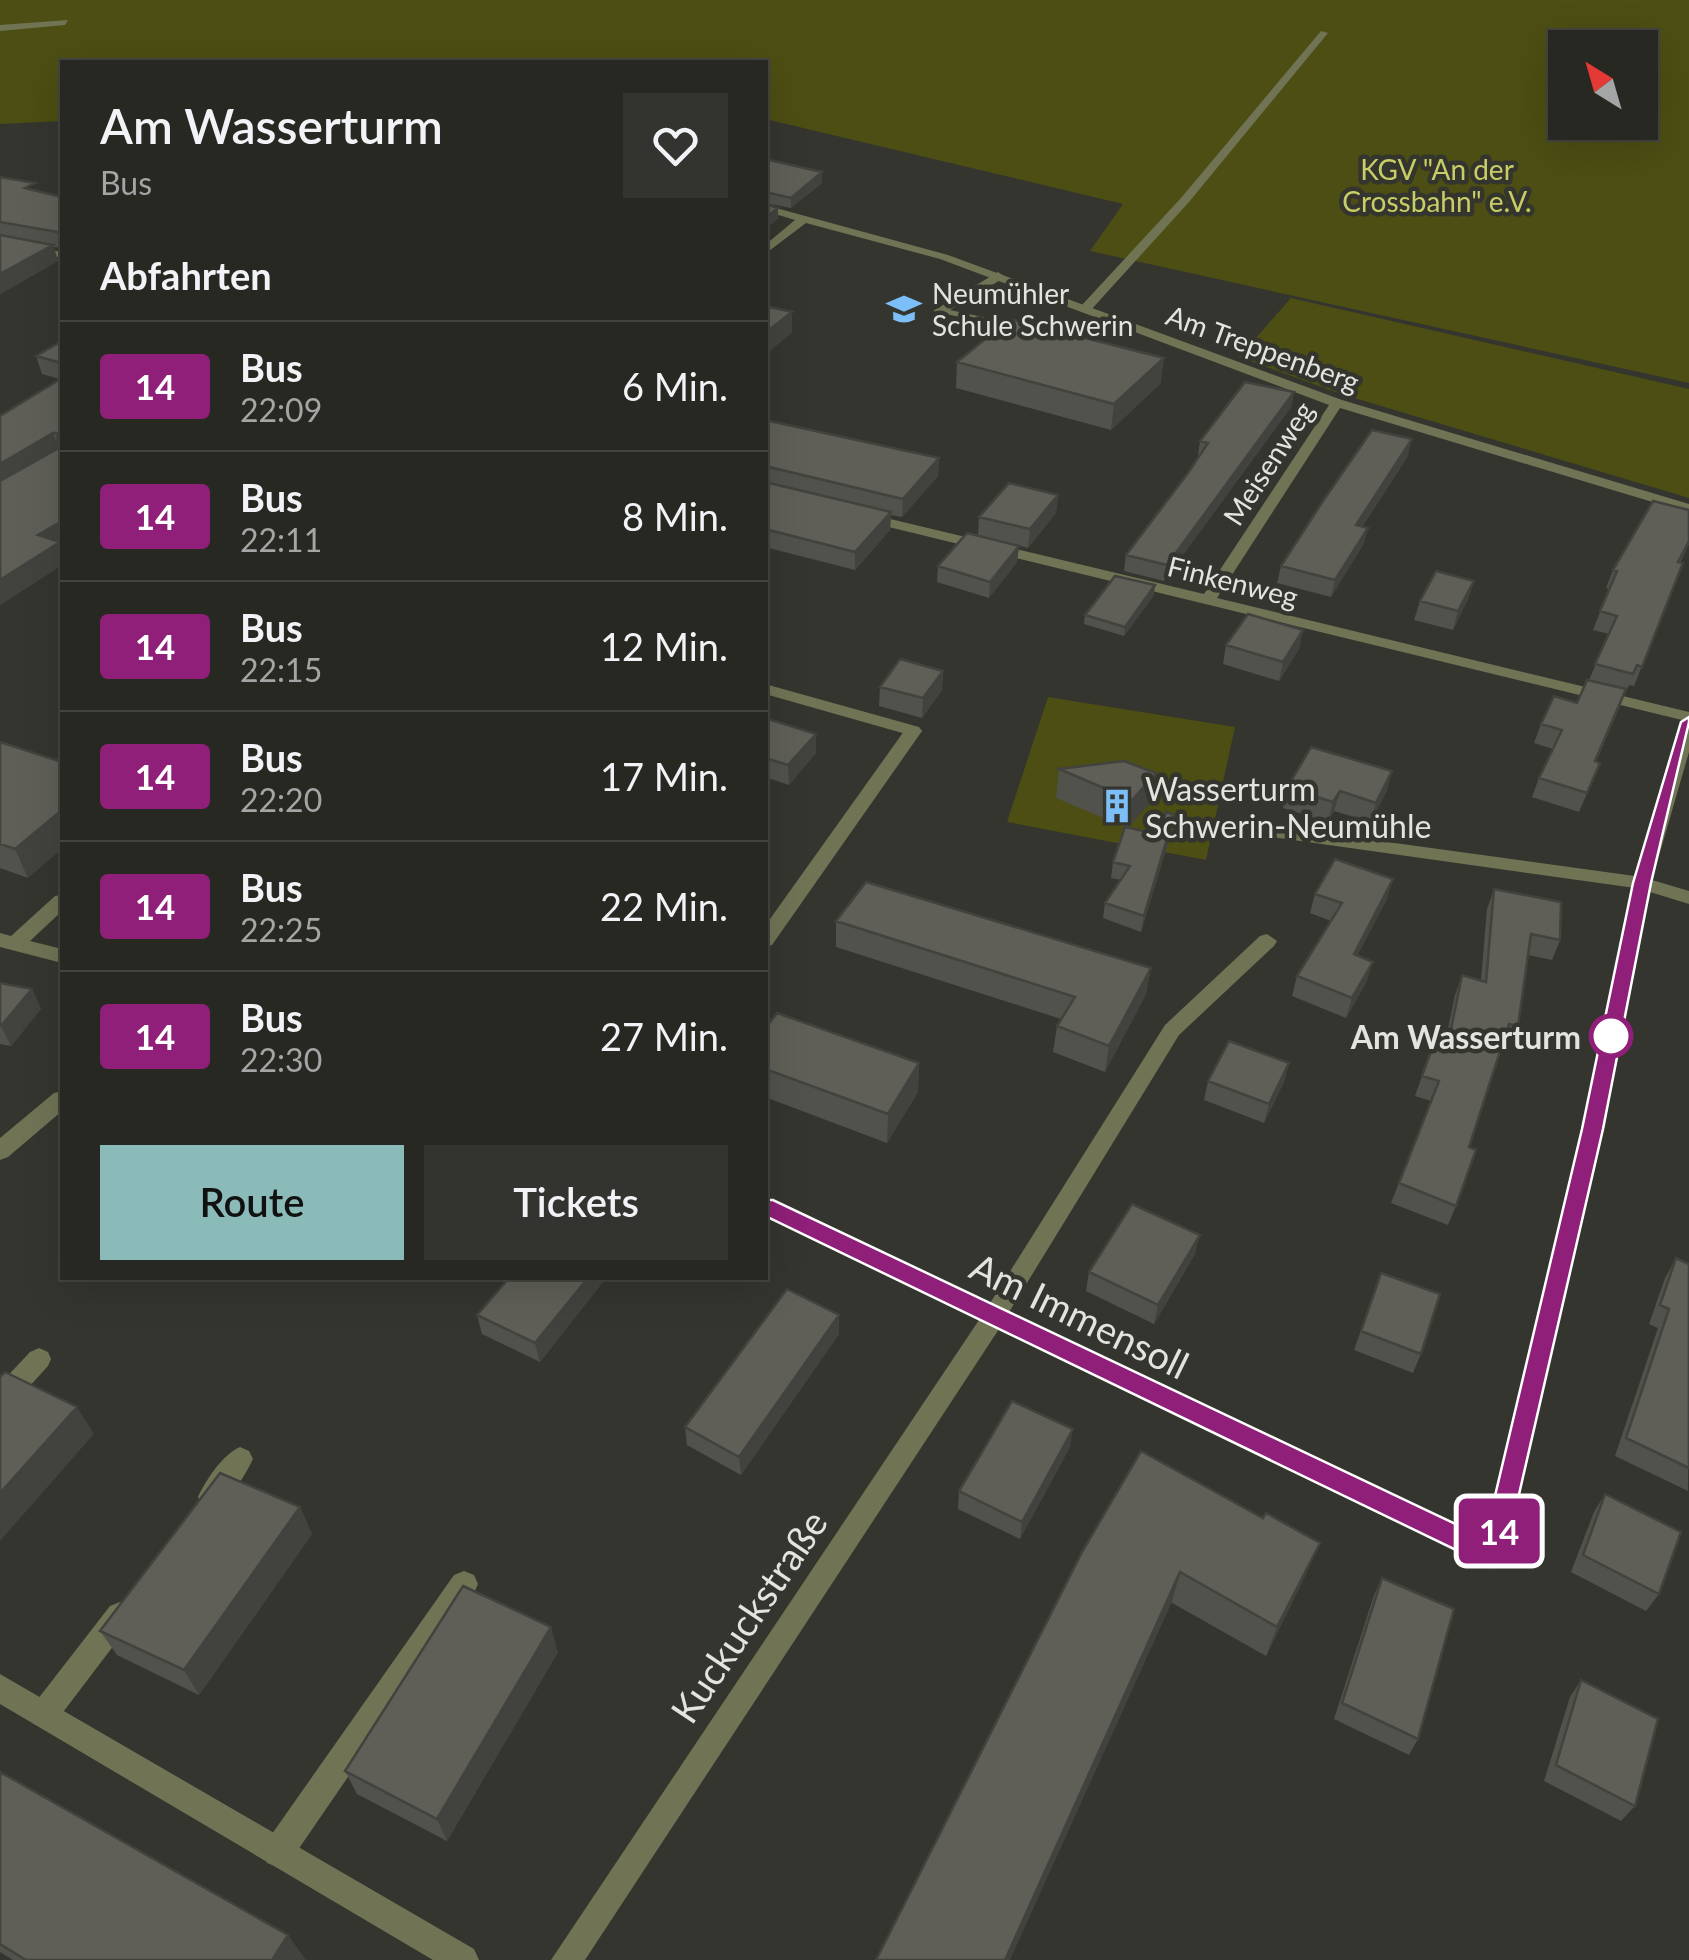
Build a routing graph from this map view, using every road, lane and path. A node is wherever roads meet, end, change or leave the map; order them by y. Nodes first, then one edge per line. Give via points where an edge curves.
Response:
1 (65, 22) dead end
2 (0, 28) edge
3 (1324, 33) dead end
4 (768, 209) edge
5 (802, 219) junction
6 (0, 243) edge
7 (768, 247) edge
8 (60, 255) edge
9 (998, 276) junction
10 (1086, 308) junction
11 (1114, 319) junction
12 (1337, 403) junction
13 (1689, 509) edge
14 (840, 511) edge
15 (1207, 601) junction
16 (768, 690) edge
17 (1689, 719) edge
18 (1278, 833) dead end
19 (1642, 883) junction
20 (1689, 898) edge
21 (60, 902) edge
22 (768, 936) edge
23 (1267, 941) dead end
24 (7, 942) edge
25 (60, 955) edge
26 (60, 1102) edge
27 (0, 1151) edge
28 (768, 1207) edge
29 (995, 1315) junction
30 (39, 1359) dead end
31 (0, 1400) edge
32 (240, 1460) dead end
33 (194, 1519) edge
34 (464, 1584) edge
35 (136, 1594) edge
36 (0, 1688) edge
37 (44, 1714) junction
38 (278, 1852) junction
39 (462, 1960) edge
40 (567, 1960) edge

1 - 2 street
3 - 10 street
4 - 5 street, Am Treppenberg
5 - 7 street
5 - 9 street, Am Treppenberg
6 - 8 street
9 - 10 street, Am Treppenberg
9 - 11 street via 939,311 1069,340
10 - 11 street, Am Treppenberg
11 - 12 street, Am Treppenberg
12 - 13 street, Am Treppenberg
12 - 15 street, Meisenweg
14 - 15 street, Finkenweg
15 - 17 street, Finkenweg
16 - 22 street via 913,732
17 - 19 street
18 - 19 street
19 - 20 street
19 - 29 street, Am Immensoll via 1494,1555
21 - 24 street
23 - 29 street, Kuckuckstraße via 1172,1030
24 - 25 street
26 - 27 street
28 - 29 street, Am Immensoll
29 - 40 street, Kuckuckstraße
30 - 31 street
32 - 33 street
34 - 38 street
35 - 37 street
36 - 37 street
37 - 38 street
38 - 39 street

